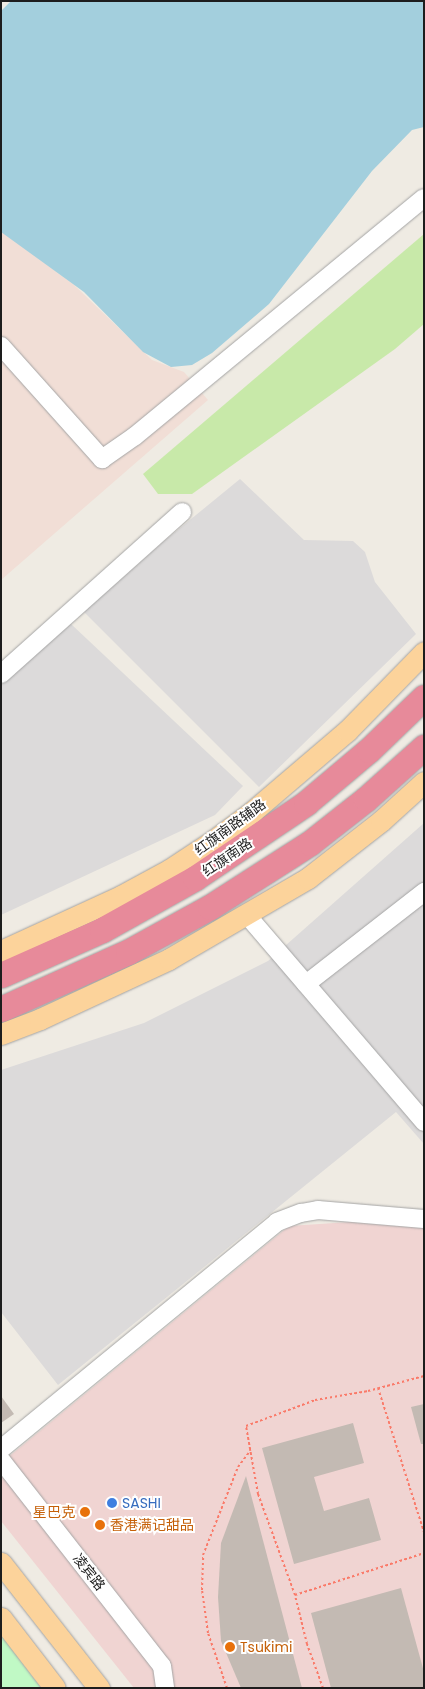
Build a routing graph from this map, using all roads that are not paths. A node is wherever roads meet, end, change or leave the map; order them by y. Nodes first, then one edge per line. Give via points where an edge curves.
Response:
1 (424, 198) edge
2 (1, 346) edge
3 (182, 512) dead end
4 (424, 652) edge
5 (1, 674) edge
6 (424, 697) edge
7 (424, 746) edge
8 (424, 782) edge
9 (424, 892) edge
10 (246, 914) junction
11 (1, 951) edge
12 (1, 975) edge
13 (306, 984) junction
14 (1, 1009) edge
15 (1, 1034) edge
16 (424, 1122) edge
17 (424, 1219) edge
18 (1, 1449) edge
19 (1, 1460) edge
20 (1, 1563) edge
21 (1, 1618) edge
22 (55, 1688) edge
23 (99, 1688) edge
24 (165, 1688) edge

1 - 2 street via 135,436 102,459
3 - 5 street
4 - 11 main road, 红旗南路辅路 via 340,737 252,812 212,841 169,870 121,896
6 - 12 highway, 红旗南路 via 369,750 306,803 195,878 102,930
7 - 14 highway via 366,799 310,843 210,908 85,973
8 - 10 main road via 381,821 308,878
9 - 13 street
10 - 13 street
10 - 15 main road via 160,963
13 - 16 street
17 - 18 street via 318,1210 277,1222
19 - 24 street, 凌宾路 via 162,1666
20 - 23 main road
21 - 22 main road

